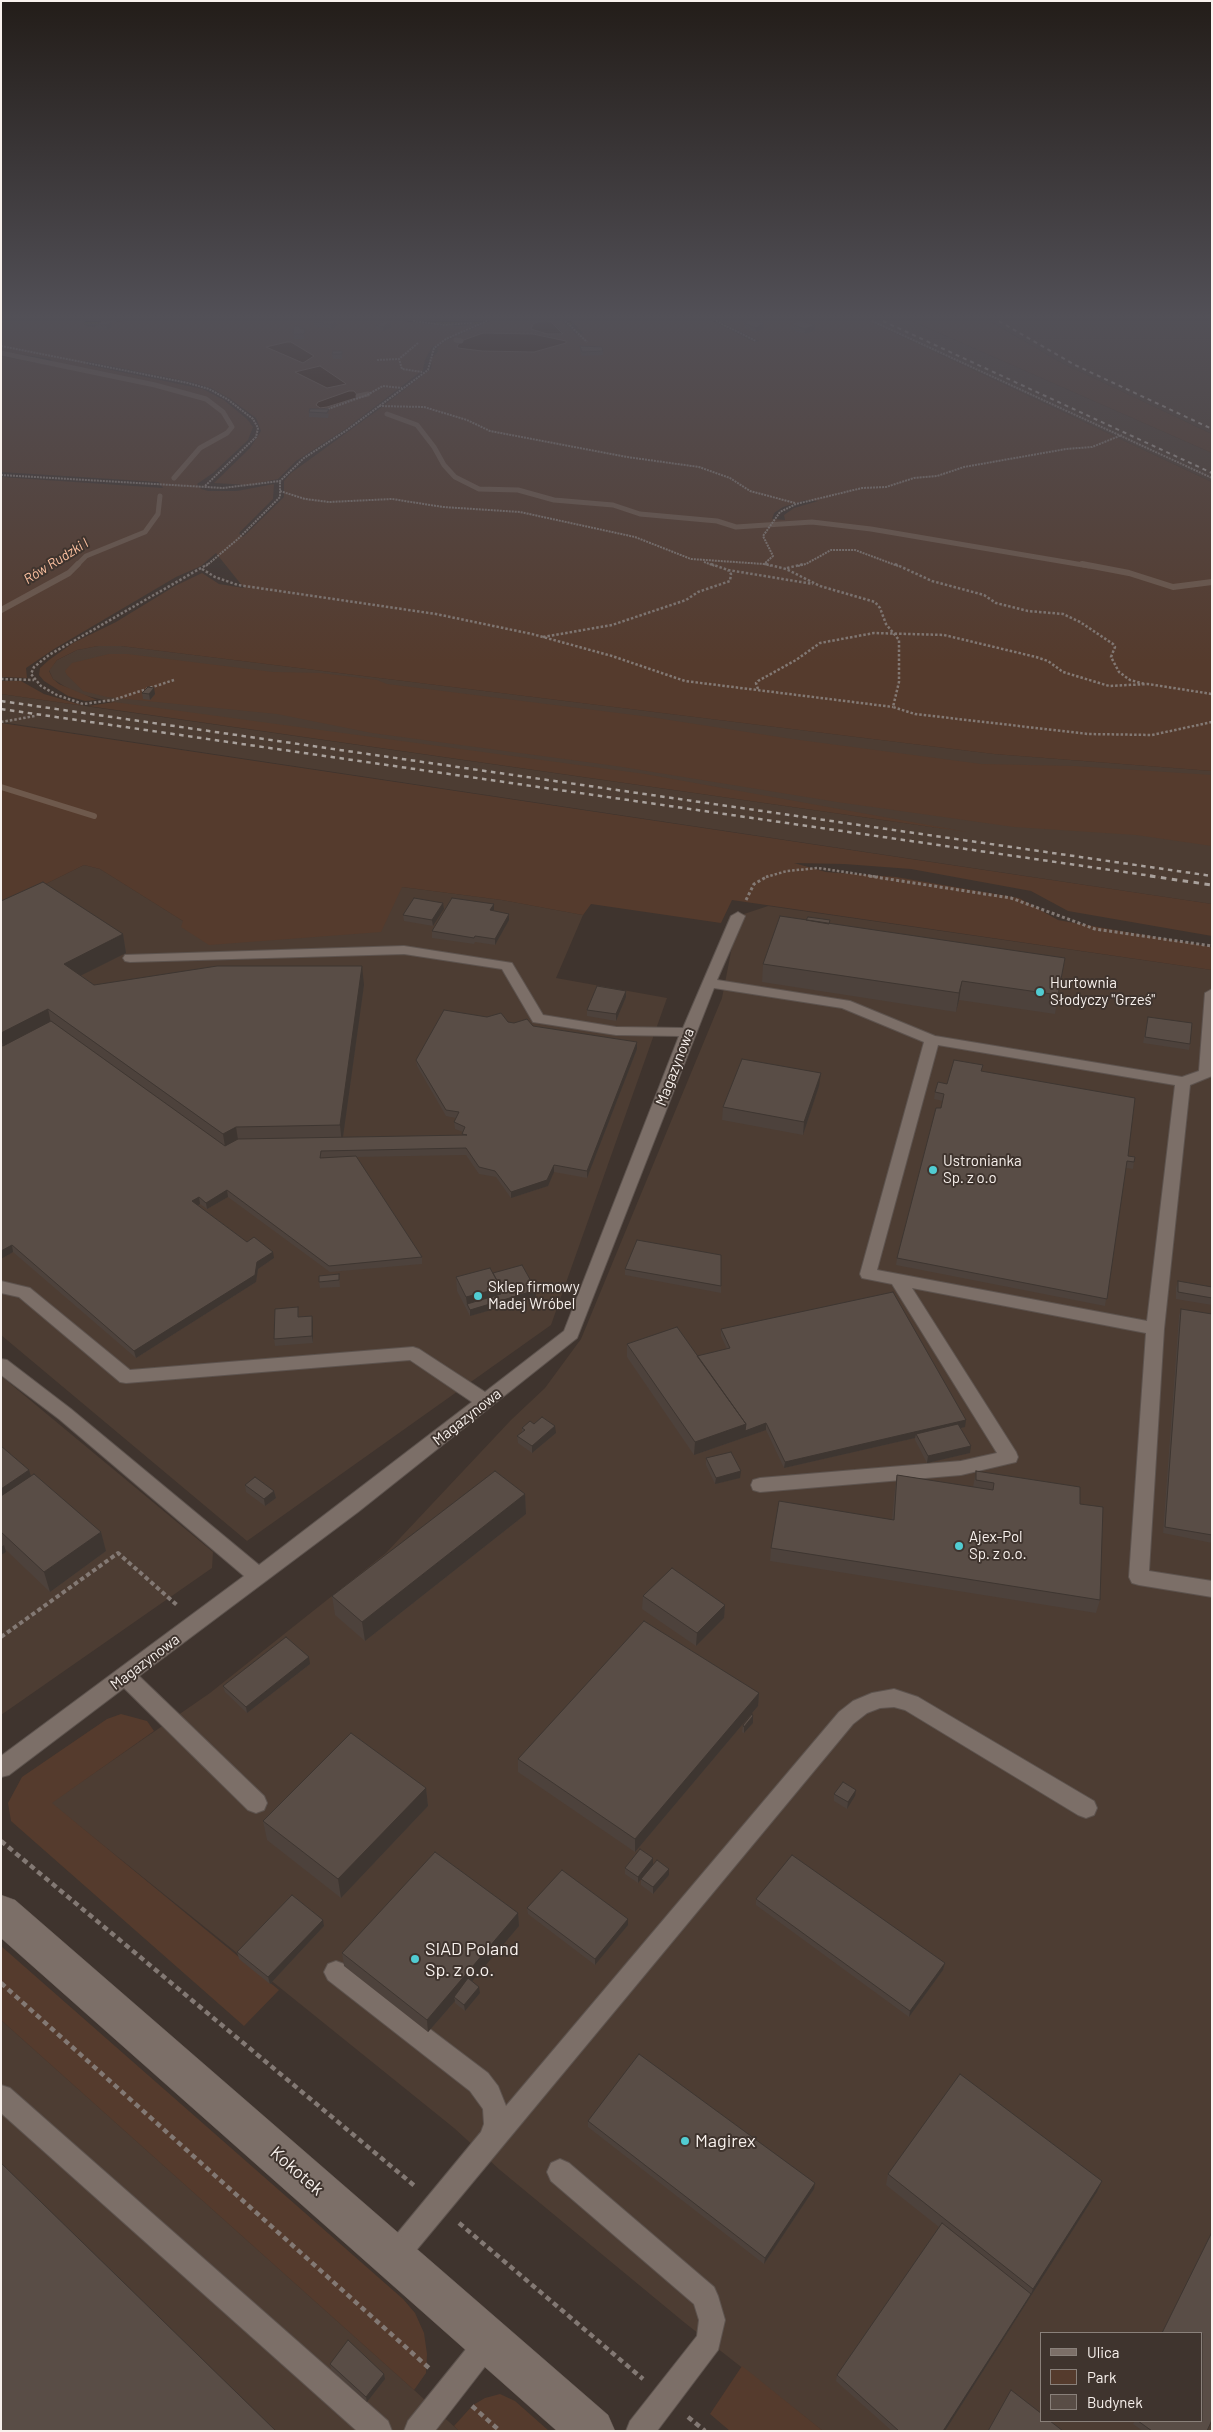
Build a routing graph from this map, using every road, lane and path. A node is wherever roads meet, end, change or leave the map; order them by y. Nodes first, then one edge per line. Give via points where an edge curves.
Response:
1 (257, 434) edge
2 (338, 434) edge
3 (513, 434) edge
4 (1122, 435) joint
5 (1, 475) edge
6 (1212, 478) edge
7 (280, 481) junction
8 (204, 487) junction
9 (280, 491) junction
10 (796, 504) junction
11 (702, 560) junction
12 (764, 564) junction
13 (202, 569) junction
14 (786, 569) junction
15 (728, 570) junction
16 (820, 586) junction
17 (895, 635) junction
18 (541, 637) junction
19 (1, 679) edge
20 (34, 680) junction
21 (174, 680) dead end
22 (1148, 684) junction
23 (758, 689) junction
24 (1212, 694) edge
25 (893, 707) junction
26 (35, 716) dead end
27 (1, 722) edge
28 (1212, 722) edge
29 (738, 916) joint
30 (1212, 946) edge
31 (130, 958) dead end
32 (709, 983) junction
33 (1212, 993) edge
34 (688, 1032) junction
35 (932, 1040) junction
36 (1183, 1082) junction
37 (898, 1280) junction
38 (1, 1287) edge
39 (1155, 1329) junction
40 (1, 1365) edge
41 (486, 1402) junction
42 (760, 1485) dead end
43 (258, 1577) junction
44 (1212, 1590) edge
45 (180, 1607) dead end
46 (1, 1637) edge
47 (126, 1676) junction
48 (1, 1768) edge
49 (256, 1803) dead end
50 (1086, 1808) dead end
51 (1, 1841) edge
52 (1, 1913) edge
53 (336, 1972) dead end
54 (1, 1983) edge
55 (1, 2097) edge
56 (481, 2154) junction
57 (560, 2172) dead end
58 (437, 2205) junction
59 (395, 2256) junction
60 (490, 2340) junction
61 (452, 2388) junction
62 (666, 2398) junction
63 (378, 2431) edge
64 (418, 2431) edge
65 (500, 2431) edge
66 (592, 2431) edge
67 (640, 2431) edge
68 (705, 2431) edge

1 - 8 path
2 - 7 path via 304,458
3 - 10 path via 699,467 730,478 750,491
4 - 6 path
4 - 10 path via 1092,446 964,467 938,476 914,478 886,487 862,488
5 - 8 path
7 - 8 path via 252,486
7 - 9 path
9 - 11 path via 329,502 392,499 443,507 520,512 635,537 676,554
9 - 13 path via 280,497
10 - 12 path via 780,512 763,536 773,556
11 - 12 path
11 - 15 path
12 - 14 path
13 - 18 path via 238,585 436,614
13 - 20 path via 49,655 34,667 31,674
14 - 16 path
14 - 22 path via 806,564 830,550 855,550 996,603 1028,611 1063,614 1114,644 1111,656 1123,676
15 - 16 path
15 - 18 path via 730,581 636,618
16 - 17 path via 875,602
17 - 22 path via 944,636 1036,657 1094,684
17 - 23 path via 866,634 820,643 758,681
17 - 25 path via 899,640 899,673
18 - 23 path via 612,656 685,681
19 - 20 path
20 - 21 path via 57,695 83,704 121,698
22 - 24 path
23 - 25 path
25 - 28 path via 916,714 1088,734 1152,736
26 - 27 path
29 - 30 path via 754,884 787,871 818,868 1011,898 1095,929
29 - 32 lane, Magazynowa
31 - 34 lane via 404,950 507,966 538,1018 616,1031
32 - 34 lane, Magazynowa
32 - 35 lane via 845,1004
33 - 36 lane via 1206,1074
34 - 41 lane, Magazynowa via 571,1334
35 - 36 lane
35 - 37 lane via 868,1274
36 - 39 lane
37 - 39 lane
37 - 42 lane via 1009,1457 961,1468
38 - 41 lane via 24,1292 126,1377 413,1354
39 - 44 lane via 1139,1577
40 - 43 lane via 65,1414
41 - 43 lane, Magazynowa
43 - 47 lane, Magazynowa
45 - 46 path via 118,1553
47 - 48 lane, Magazynowa
47 - 49 lane
50 - 56 lane via 911,1704 894,1698 879,1699 860,1707 846,1718
51 - 58 path
52 - 59 street, Kokotek
53 - 56 lane via 484,2088 495,2109 496,2124 492,2138
54 - 61 path
55 - 63 lane
56 - 58 lane
57 - 62 lane via 705,2296 712,2320 709,2341
58 - 59 lane
58 - 62 path
59 - 60 street, Kokotek
60 - 61 lane
60 - 66 street, Kokotek
61 - 64 lane
61 - 65 path
62 - 67 lane
62 - 68 path

